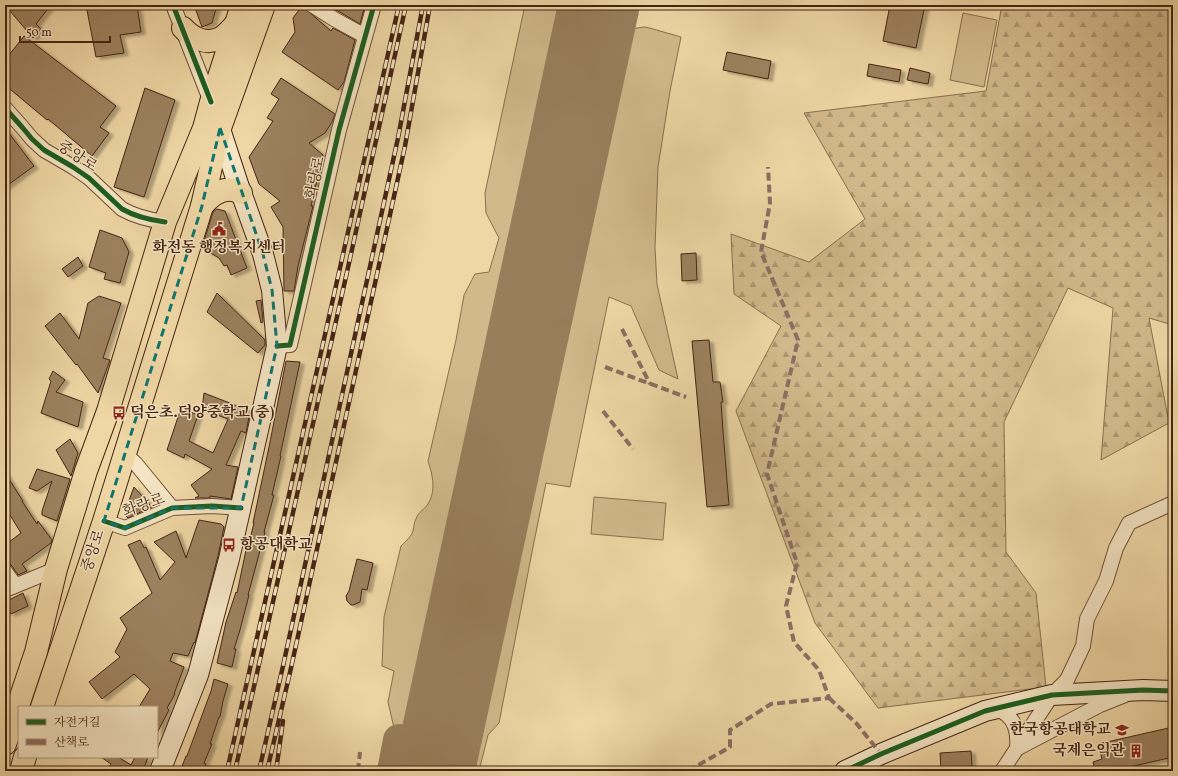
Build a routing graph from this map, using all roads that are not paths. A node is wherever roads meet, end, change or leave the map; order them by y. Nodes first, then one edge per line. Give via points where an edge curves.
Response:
1 (173, 5) edge
2 (264, 5) edge
3 (312, 5) edge
4 (374, 5) edge
5 (238, 15) edge
6 (183, 28) junction
7 (365, 36) junction
8 (211, 102) junction
9 (5, 108) edge
10 (220, 128) junction
11 (241, 193) junction
12 (202, 206) junction
13 (165, 222) junction
14 (278, 346) junction
15 (125, 454) junction
16 (1173, 503) edge
17 (172, 508) junction
18 (241, 508) junction
19 (104, 521) junction
20 (56, 569) junction
21 (5, 571) edge
22 (10, 588) edge
23 (1136, 690) junction
24 (1173, 691) edge
25 (1052, 695) junction
26 (42, 706) edge
27 (996, 708) junction
28 (5, 744) edge
29 (1017, 748) junction
30 (25, 758) edge
31 (21, 771) edge
32 (160, 771) edge
33 (845, 771) edge
34 (1002, 771) edge

1 - 6 street
2 - 10 main road, 중앙로
3 - 7 street
4 - 7 street, 화랑로
5 - 6 main road via 224,35 213,41 194,38
5 - 8 main road, 중앙로
6 - 8 street
7 - 14 street, 화랑로 via 339,130 290,345
8 - 10 main road
8 - 13 main road, 중앙로 via 204,128
9 - 13 street, 중앙로 via 44,150 89,178 122,209 147,220
10 - 11 main road
10 - 12 main road, 중앙로
11 - 12 main road via 225,190 210,197
11 - 14 main road via 263,254 272,290
12 - 15 main road, 중앙로
13 - 20 main road, 중앙로 via 108,411 86,471
14 - 18 main road
15 - 17 street
15 - 19 main road, 중앙로
16 - 25 street via 1129,523 1116,548 1106,581 1087,619 1083,646 1067,680
17 - 18 street, 화랑로
17 - 19 street, 화랑로 via 126,528
18 - 32 main road via 198,675
19 - 26 main road, 중앙로
20 - 22 street
20 - 28 main road, 중앙로 via 36,652
21 - 22 street
23 - 24 main road
23 - 25 main road
23 - 29 street via 1100,705
25 - 27 main road
25 - 29 street
27 - 29 street via 1007,714 1015,725 1018,736
27 - 33 main road via 902,745
29 - 34 street
30 - 31 main road

